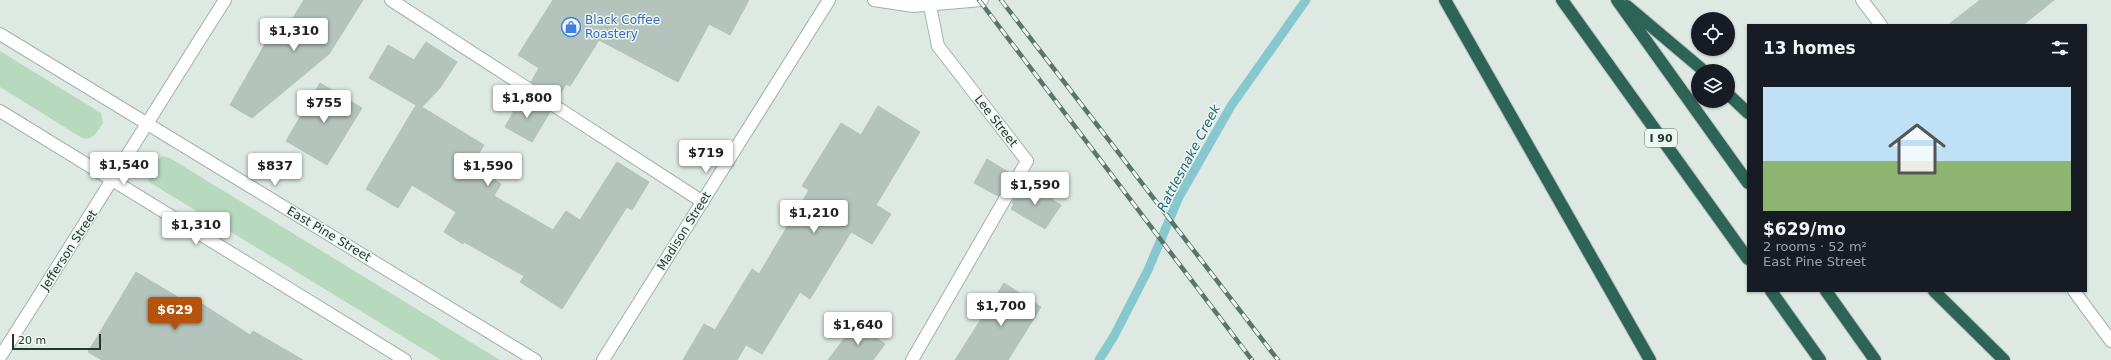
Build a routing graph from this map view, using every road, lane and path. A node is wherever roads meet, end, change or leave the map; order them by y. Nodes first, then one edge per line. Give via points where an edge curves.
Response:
1 (225, 0) edge
2 (391, 0) edge
3 (829, 0) edge
4 (874, 0) edge
5 (981, 0) edge
6 (1445, 0) edge
7 (1562, 0) edge
8 (1619, 0) edge
9 (1862, 0) edge
10 (930, 6) junction
11 (1880, 24) edge
12 (0, 34) edge
13 (1696, 64) edge
14 (1735, 101) edge
15 (0, 111) edge
16 (1747, 112) edge
17 (147, 123) junction
18 (113, 181) junction
19 (1747, 182) edge
20 (703, 202) junction
21 (1747, 258) edge
22 (1772, 292) edge
23 (1827, 292) edge
24 (1935, 292) edge
25 (2075, 292) edge
26 (2111, 341) edge
27 (0, 358) edge
28 (405, 360) edge
29 (535, 360) edge
30 (603, 360) edge
31 (912, 360) edge
32 (1650, 360) edge
33 (1820, 360) edge
34 (1875, 360) edge
35 (2004, 360) edge

1 - 17 street, Jefferson Street
2 - 20 street
3 - 20 street, Madison Street
4 - 10 street
5 - 10 street
6 - 32 highway
7 - 21 highway, I 90
8 - 13 highway
8 - 19 highway
9 - 11 street
10 - 31 street, Lee Street via 938,46 1027,161
12 - 17 street, East Pine Street
14 - 16 highway
15 - 18 street
17 - 18 street, Jefferson Street
17 - 29 street, East Pine Street
18 - 27 street, Jefferson Street
18 - 28 street
20 - 30 street, Madison Street
22 - 33 highway
23 - 34 highway
24 - 35 highway
25 - 26 street

